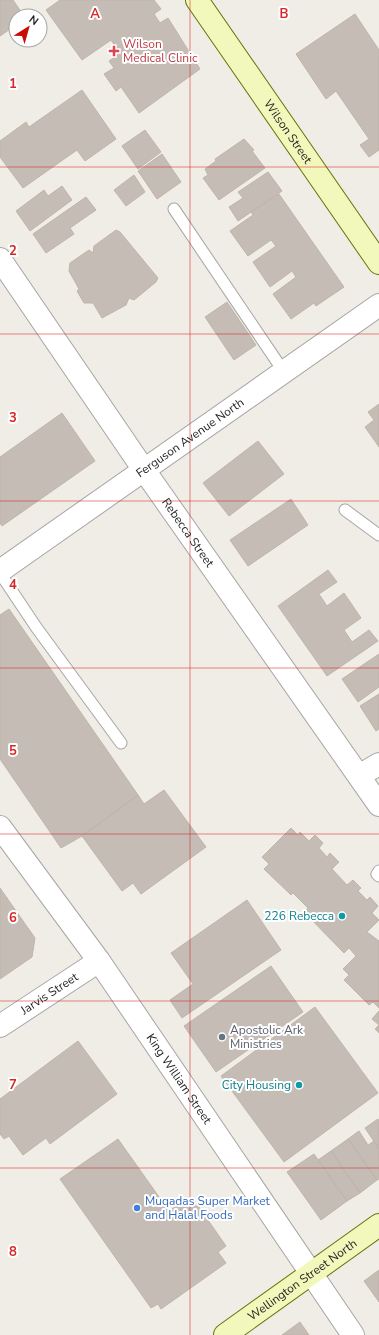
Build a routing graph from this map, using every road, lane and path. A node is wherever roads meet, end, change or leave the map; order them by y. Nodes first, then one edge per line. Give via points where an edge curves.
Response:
1 (197, 0) edge
2 (174, 209) dead end
3 (0, 259) edge
4 (379, 263) edge
5 (379, 305) edge
6 (284, 372) junction
7 (144, 470) junction
8 (345, 510) dead end
9 (379, 535) edge
10 (0, 572) edge
11 (121, 743) dead end
12 (379, 764) edge
13 (359, 776) junction
14 (379, 805) edge
15 (0, 827) edge
16 (379, 871) edge
17 (379, 876) edge
18 (99, 961) junction
19 (0, 1026) edge
20 (379, 1225) edge
21 (311, 1274) junction
22 (225, 1335) edge
23 (353, 1335) edge

1 - 4 main road, Wilson Street
2 - 6 lane
3 - 7 street, Rebecca Street
5 - 6 street, Ferguson Avenue North
6 - 7 street, Ferguson Avenue North
7 - 10 street, Ferguson Avenue North
7 - 13 street, Rebecca Street
8 - 9 lane
10 - 11 lane via 36,627
12 - 13 street
13 - 14 street, Rebecca Street
15 - 18 street, King William Street
16 - 17 lane
18 - 19 street, Jarvis Street
18 - 21 street, King William Street
20 - 21 main road, Wellington Street North
21 - 22 main road, Wellington Street North
21 - 23 street, King William Street

